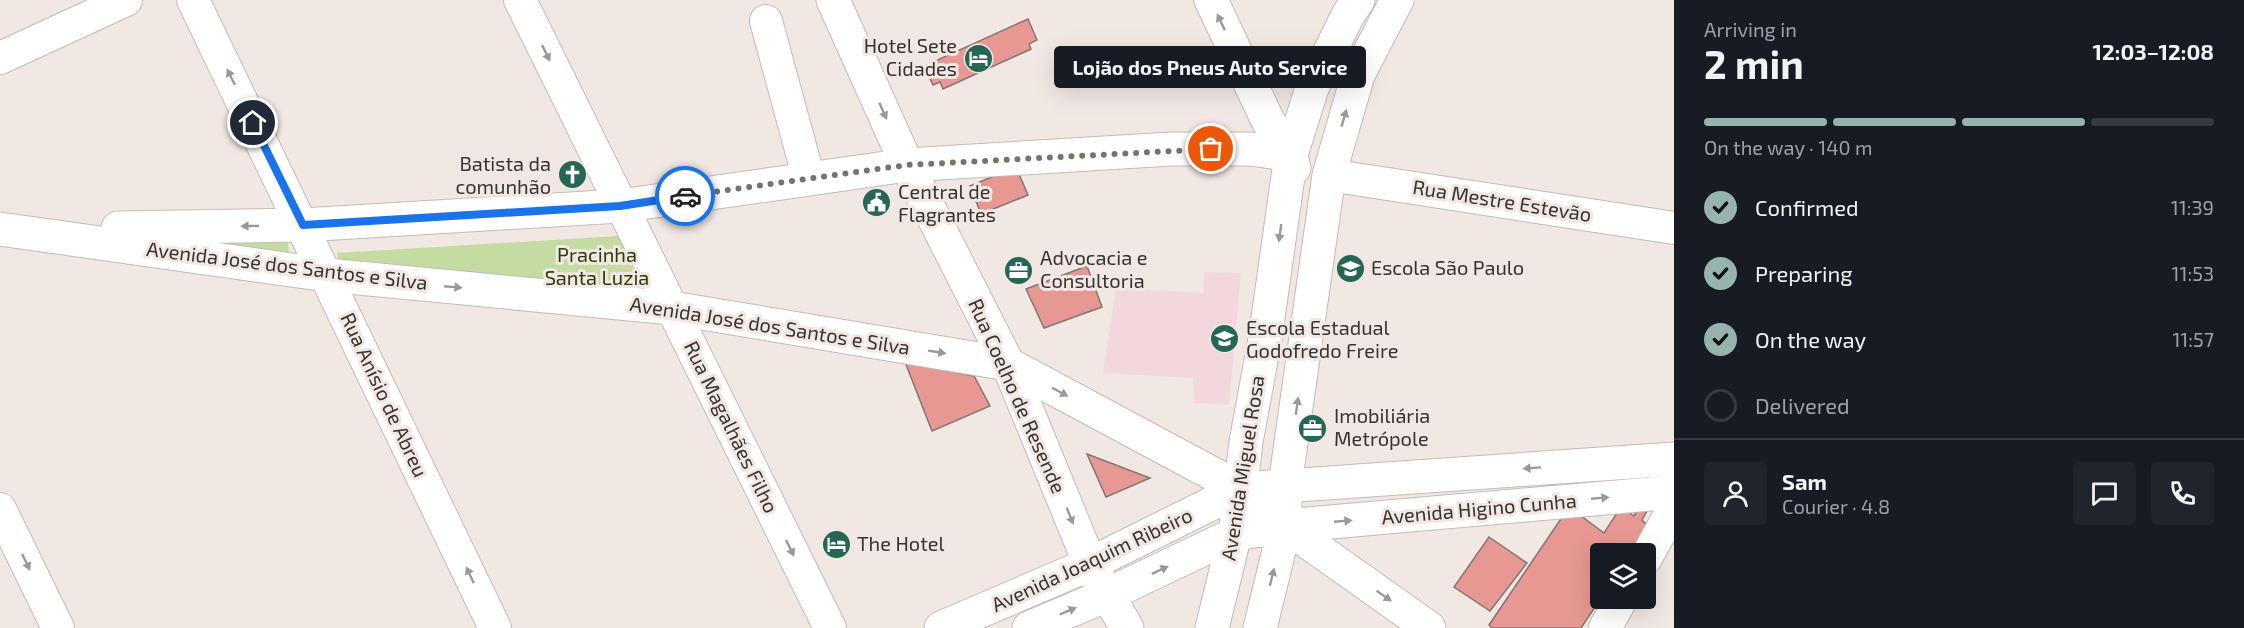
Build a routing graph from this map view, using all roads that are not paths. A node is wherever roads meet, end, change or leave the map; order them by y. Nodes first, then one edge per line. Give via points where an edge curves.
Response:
1 (126, 0) edge
2 (193, 0) edge
3 (520, 0) edge
4 (832, 0) edge
5 (1211, 0) edge
6 (1358, 0) edge
7 (1397, 0) edge
8 (766, 21) dead end
9 (0, 58) edge
10 (1249, 82) junction
11 (1312, 88) junction
12 (1291, 154) junction
13 (907, 165) junction
14 (1329, 175) junction
15 (809, 179) junction
16 (620, 206) junction
17 (303, 225) junction
18 (1674, 228) edge
19 (10, 230) edge
20 (1317, 266) junction
21 (327, 275) junction
22 (672, 308) junction
23 (1008, 364) junction
24 (1674, 459) edge
25 (1285, 485) junction
26 (1241, 489) junction
27 (1674, 492) edge
28 (1674, 507) edge
29 (0, 509) edge
30 (1285, 526) junction
31 (1235, 534) junction
32 (1654, 543) edge
33 (1090, 564) junction
34 (1107, 595) junction
35 (1616, 609) edge
36 (58, 628) edge
37 (495, 628) edge
38 (830, 628) edge
39 (941, 628) edge
40 (1029, 628) edge
41 (1127, 628) edge
42 (1212, 628) edge
43 (1260, 628) edge
44 (1429, 628) edge
45 (1605, 628) edge

1 - 9 street
17 -> 2 street, Rua Anísio de Abreu
3 -> 16 street, Rua Magalhães Filho
4 -> 13 main road, Rua Coelho de Resende
10 -> 5 main road
6 - 11 main road, Avenida Miguel Rosa
14 -> 7 main road via 1358,75
8 - 15 street
10 - 11 main road via 1274,100
10 - 12 main road via 1268,122
11 - 12 main road, Avenida Miguel Rosa
12 - 13 main road via 1251,149 1172,149
12 - 20 main road
12 -> 26 main road, Avenida Miguel Rosa
13 - 15 main road
13 - 23 main road, Rua Coelho de Resende
14 - 18 street, Rua Mestre Estevão
14 - 20 main road
15 - 16 main road
16 - 17 main road
16 - 22 street, Rua Magalhães Filho
17 -> 19 main road
17 - 21 street, Rua Anísio de Abreu
19 - 21 main road, Avenida José dos Santos e Silva
25 -> 20 main road
21 -> 22 main road, Avenida José dos Santos e Silva
37 -> 21 street, Rua Anísio de Abreu
22 -> 23 main road, Avenida José dos Santos e Silva
22 -> 38 street, Rua Magalhães Filho
23 -> 26 main road, Avenida José dos Santos e Silva
23 -> 33 main road, Rua Coelho de Resende
24 -> 25 main road, Avenida Higino Cunha
25 - 26 main road, Avenida Higino Cunha
25 - 30 main road
26 - 30 main road, Avenida José dos Santos e Silva
26 - 31 main road, Avenida Miguel Rosa
26 - 33 main road, Avenida Joaquim Ribeiro
30 -> 27 main road, Avenida Higino Cunha
28 - 32 street
29 -> 36 street
30 - 31 main road, Avenida Higino Cunha
43 -> 30 main road
30 -> 44 main road, Avenida José dos Santos e Silva
34 -> 31 main road, Avenida Joaquim Ribeiro
31 - 42 main road, Avenida Miguel Rosa
33 - 34 main road, Rua Coelho de Resende
33 - 39 main road, Avenida Joaquim Ribeiro
40 -> 34 main road, Avenida Joaquim Ribeiro
34 - 41 main road, Rua Coelho de Resende
35 - 45 street

